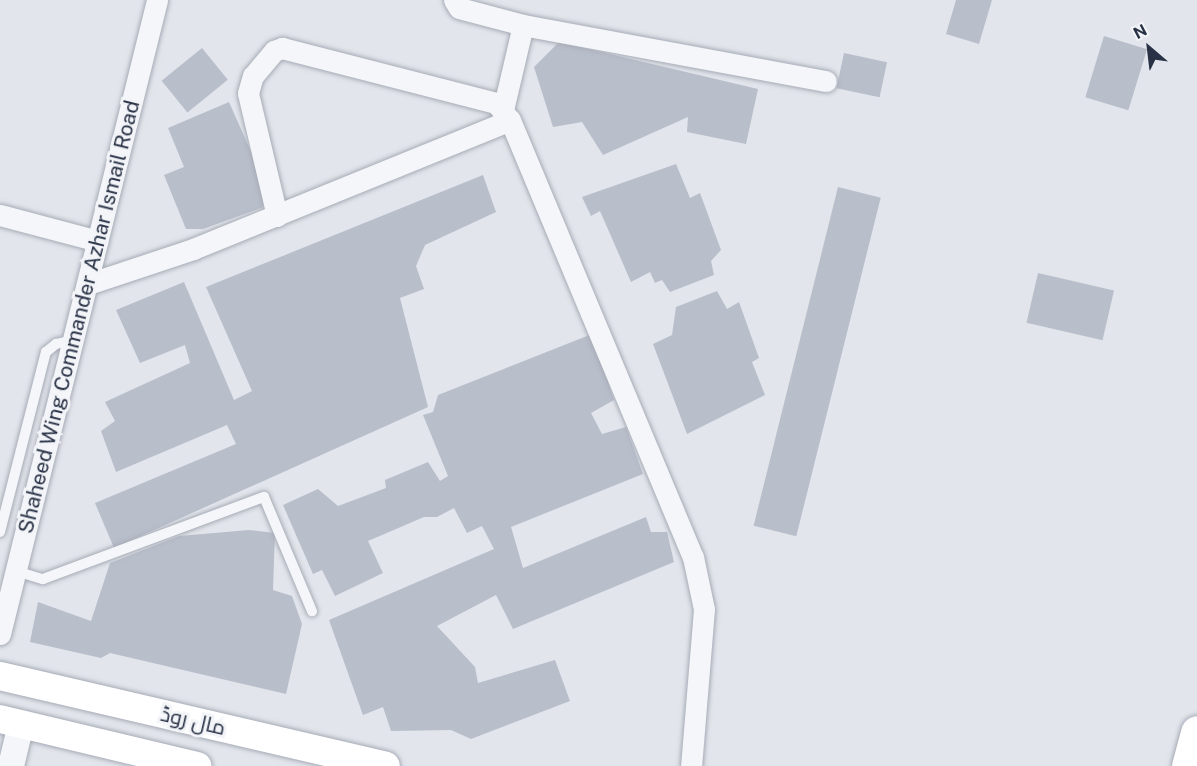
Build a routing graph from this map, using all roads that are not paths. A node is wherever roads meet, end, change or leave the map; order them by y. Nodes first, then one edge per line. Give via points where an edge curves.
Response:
1 (157, 0) edge
2 (454, 0) edge
3 (523, 25) junction
4 (826, 81) dead end
5 (507, 115) junction
6 (0, 215) edge
7 (278, 216) junction
8 (98, 241) junction
9 (88, 284) junction
10 (74, 340) junction
11 (0, 532) edge
12 (16, 571) junction
13 (312, 611) dead end
14 (0, 634) edge
15 (0, 676) edge
16 (10, 722) edge
17 (1197, 732) edge
18 (11, 766) edge
19 (197, 766) edge
20 (386, 766) edge
21 (691, 766) edge
22 (1188, 766) edge

1 - 8 street, Shaheed Wing Commander Azhar Ismail Road
2 - 3 street via 459,8
3 - 4 street
3 - 5 street
5 - 7 street
5 - 7 street via 485,100 282,48 274,51 253,76 248,93
5 - 21 street via 693,557 704,609
6 - 8 street
7 - 9 street
8 - 9 street, Shaheed Wing Commander Azhar Ismail Road
9 - 10 street, Shaheed Wing Commander Azhar Ismail Road
10 - 11 lane via 56,344 46,352
10 - 12 street, Shaheed Wing Commander Azhar Ismail Road
12 - 13 lane via 43,579 264,497
12 - 14 street, Shaheed Wing Commander Azhar Ismail Road
15 - 20 main road, مال روڈ
16 - 18 street
16 - 19 main road, مال روڈ
17 - 22 main road

